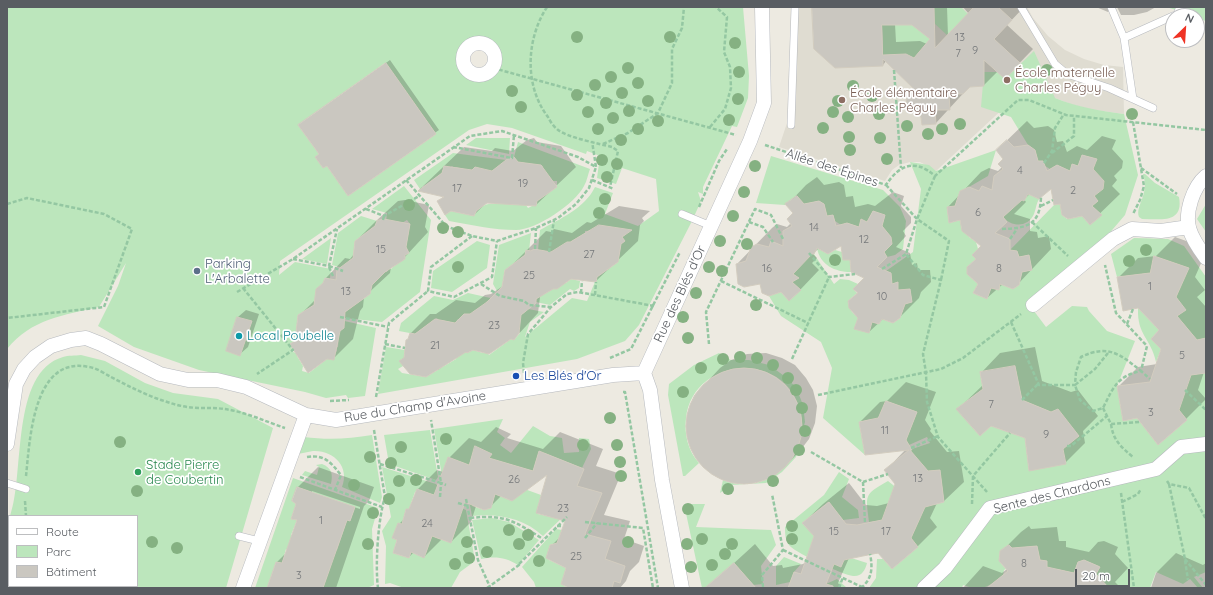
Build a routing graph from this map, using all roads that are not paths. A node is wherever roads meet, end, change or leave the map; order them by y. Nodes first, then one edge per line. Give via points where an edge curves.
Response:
1 (795, 7) edge
2 (1021, 7) edge
3 (1111, 7) edge
4 (762, 8) edge
5 (1165, 20) edge
6 (1124, 38) junction
7 (1133, 99) junction
8 (1153, 108) dead end
9 (791, 124) dead end
10 (1206, 176) edge
11 (682, 214) dead end
12 (711, 226) junction
13 (1189, 227) junction
14 (1206, 258) edge
15 (1033, 305) road end
16 (644, 373) junction
17 (306, 415) junction
18 (7, 444) edge
19 (1206, 444) edge
20 (7, 483) edge
21 (25, 489) road end
22 (239, 536) dead end
23 (259, 541) junction
24 (243, 588) edge
25 (682, 588) edge
26 (924, 588) edge

1 - 9 lane
2 - 7 lane via 1054,64 1067,74
3 - 6 lane
4 - 12 street, Rue des Blés d'Or via 764,103 750,141
5 - 6 lane
6 - 7 lane
7 - 8 lane
10 - 13 street via 1194,191 1189,210
11 - 12 lane
12 - 16 street, Rue des Blés d'Or
13 - 14 street
13 - 15 street via 1161,231 1132,229 1113,239
16 - 17 street, Rue du Champ d'Avoine via 613,375 336,420
16 - 25 street via 650,390 662,480
17 - 18 street, Rue du Champ d'Avoine via 246,387 217,380 188,380 160,374 86,338 50,346 24,369 16,384
17 - 23 street
19 - 26 street, Sente des Chardons via 1181,447 1156,468 990,508 944,568
20 - 21 lane
22 - 23 lane
23 - 24 street

